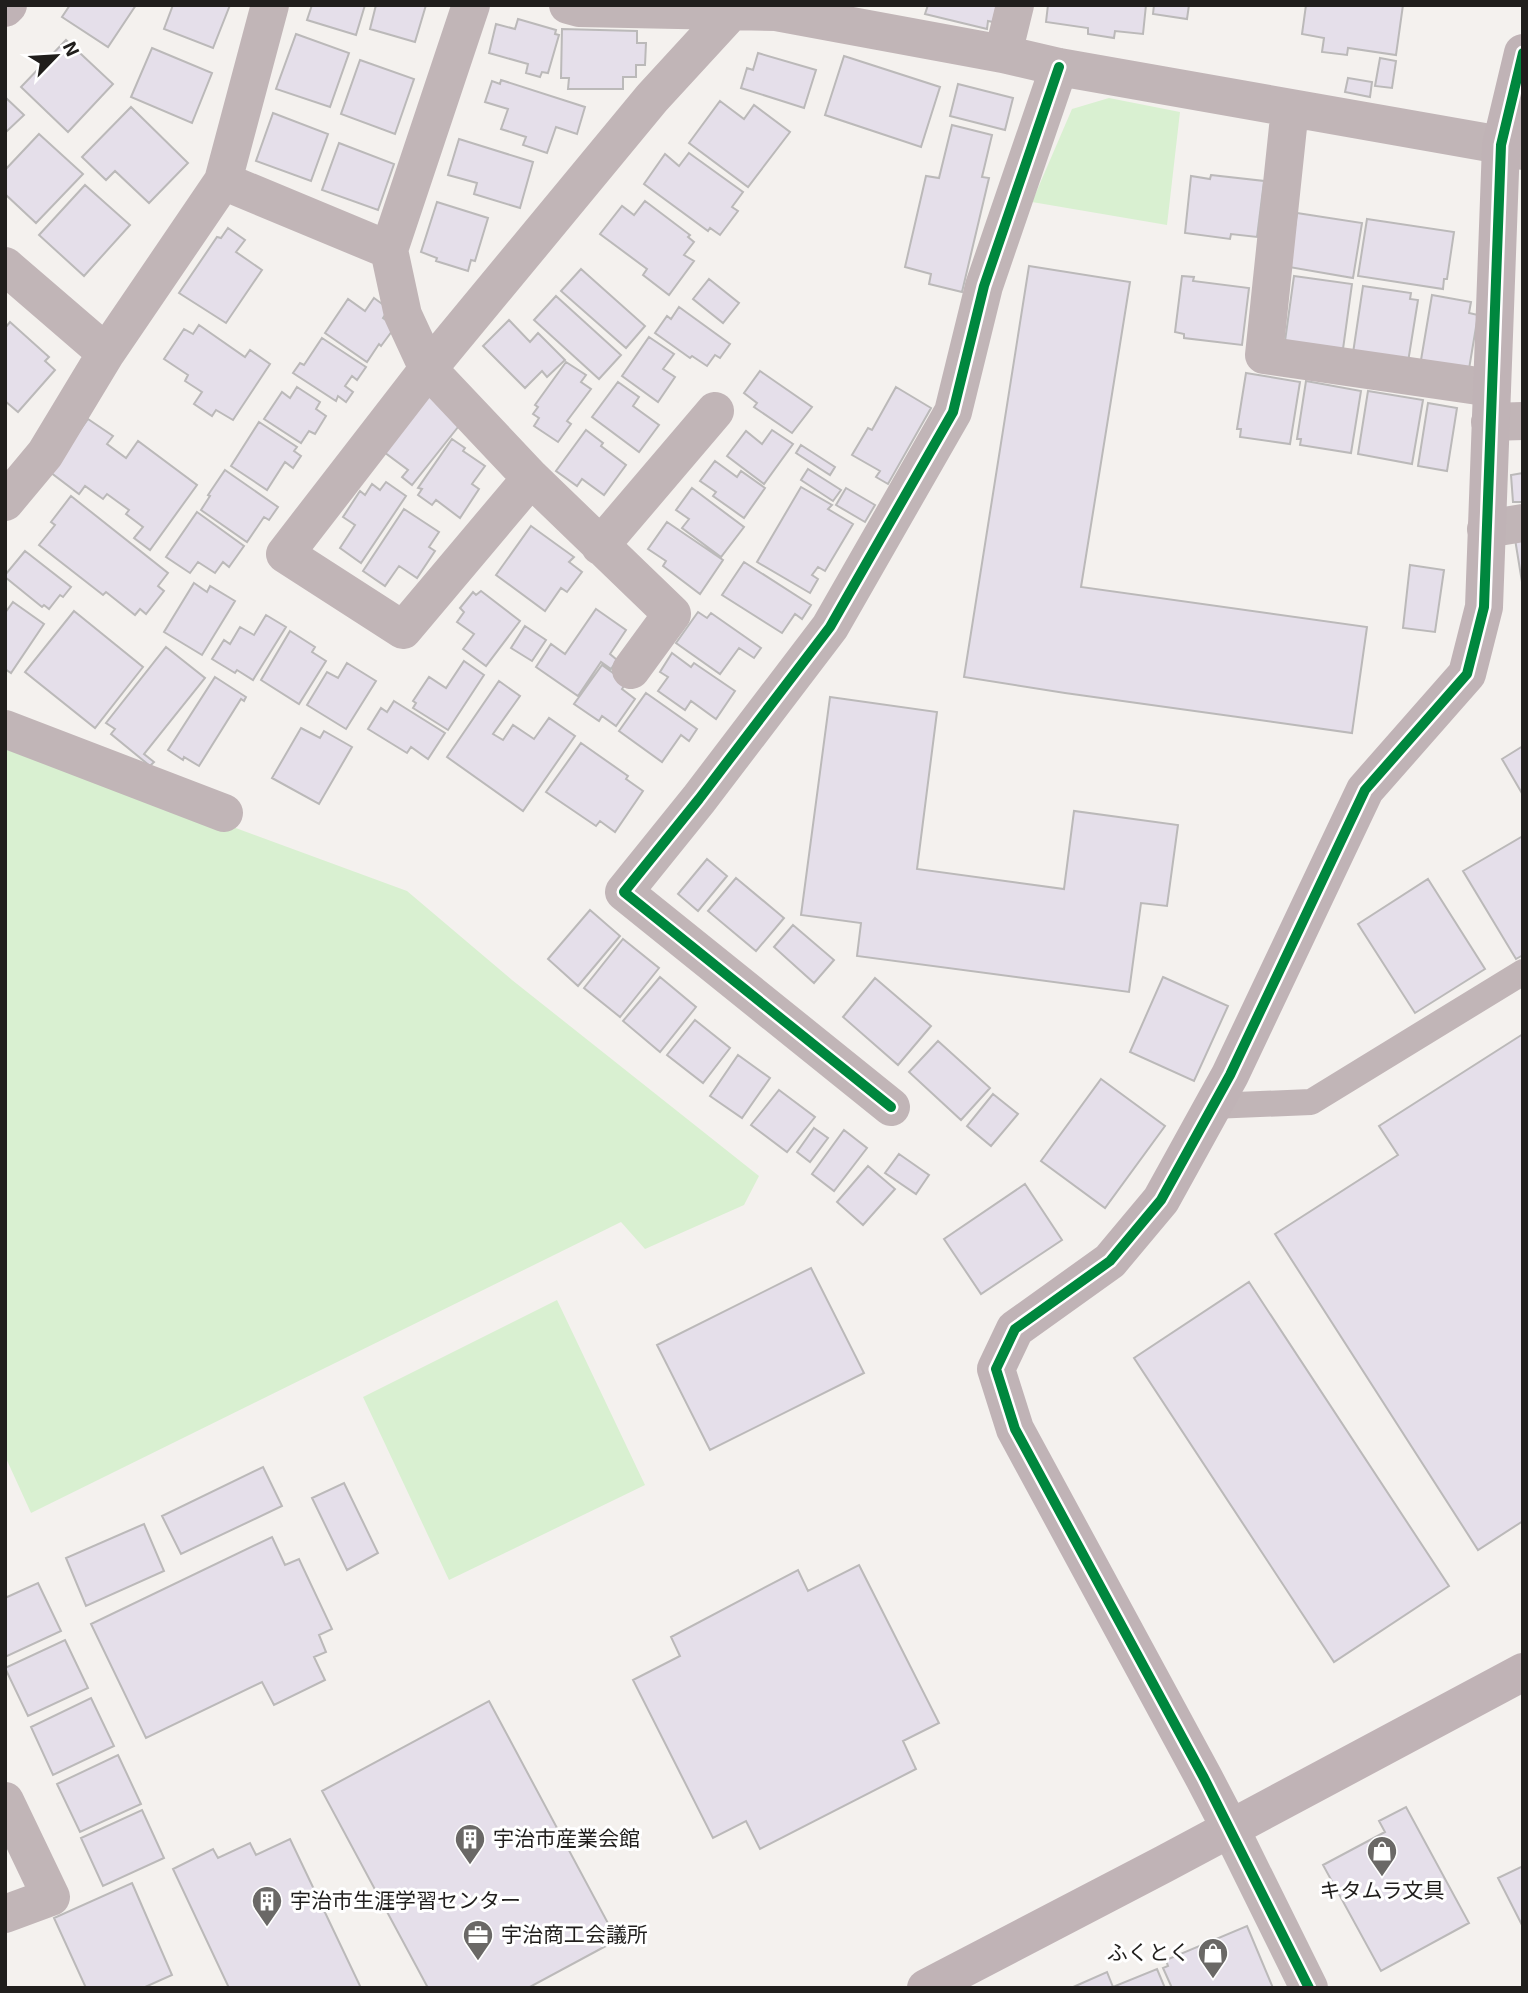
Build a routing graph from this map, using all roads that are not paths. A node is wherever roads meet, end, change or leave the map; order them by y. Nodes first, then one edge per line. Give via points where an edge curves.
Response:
1 (270, 5) edge
2 (471, 5) edge
3 (568, 5) edge
4 (1015, 5) edge
5 (732, 11) junction
6 (1523, 53) edge
7 (1003, 54) junction
8 (1059, 67) junction
9 (1290, 108) junction
10 (1512, 148) edge
11 (223, 181) junction
12 (389, 250) junction
13 (5, 266) edge
14 (106, 353) junction
15 (428, 369) junction
16 (715, 411) dead end
17 (1502, 411) edge
18 (531, 478) junction
19 (5, 502) edge
20 (1504, 526) edge
21 (600, 546) junction
22 (631, 670) dead end
23 (5, 729) edge
24 (224, 813) dead end
25 (1523, 972) edge
26 (1212, 1106) junction
27 (891, 1107) dead end
28 (1523, 1672) edge
29 (5, 1801) edge
30 (1230, 1828) junction
31 (5, 1914) edge
32 (926, 1988) edge
33 (1309, 1988) edge

1 - 11 street
2 - 12 street
3 - 5 street
4 - 7 street
5 - 7 street via 776,12
5 - 15 street via 652,98
6 - 10 street
7 - 8 street
8 - 9 street
8 - 27 street via 984,286 953,412 830,627 624,892
9 - 10 street
9 - 17 street via 1264,355
10 - 17 street
11 - 12 street
11 - 14 street
12 - 15 street via 403,315
13 - 14 street
14 - 19 street via 45,454
15 - 18 street
15 - 18 street via 285,554 403,630
16 - 21 street
17 - 20 street
18 - 21 street
20 - 26 street via 1467,674 1365,790
21 - 22 street via 672,614
23 - 24 street
25 - 26 lane via 1311,1102
26 - 30 street via 1161,1200 1110,1261 1015,1329 996,1369 1015,1429
28 - 30 street
29 - 31 street via 51,1897
30 - 32 street
30 - 33 street

